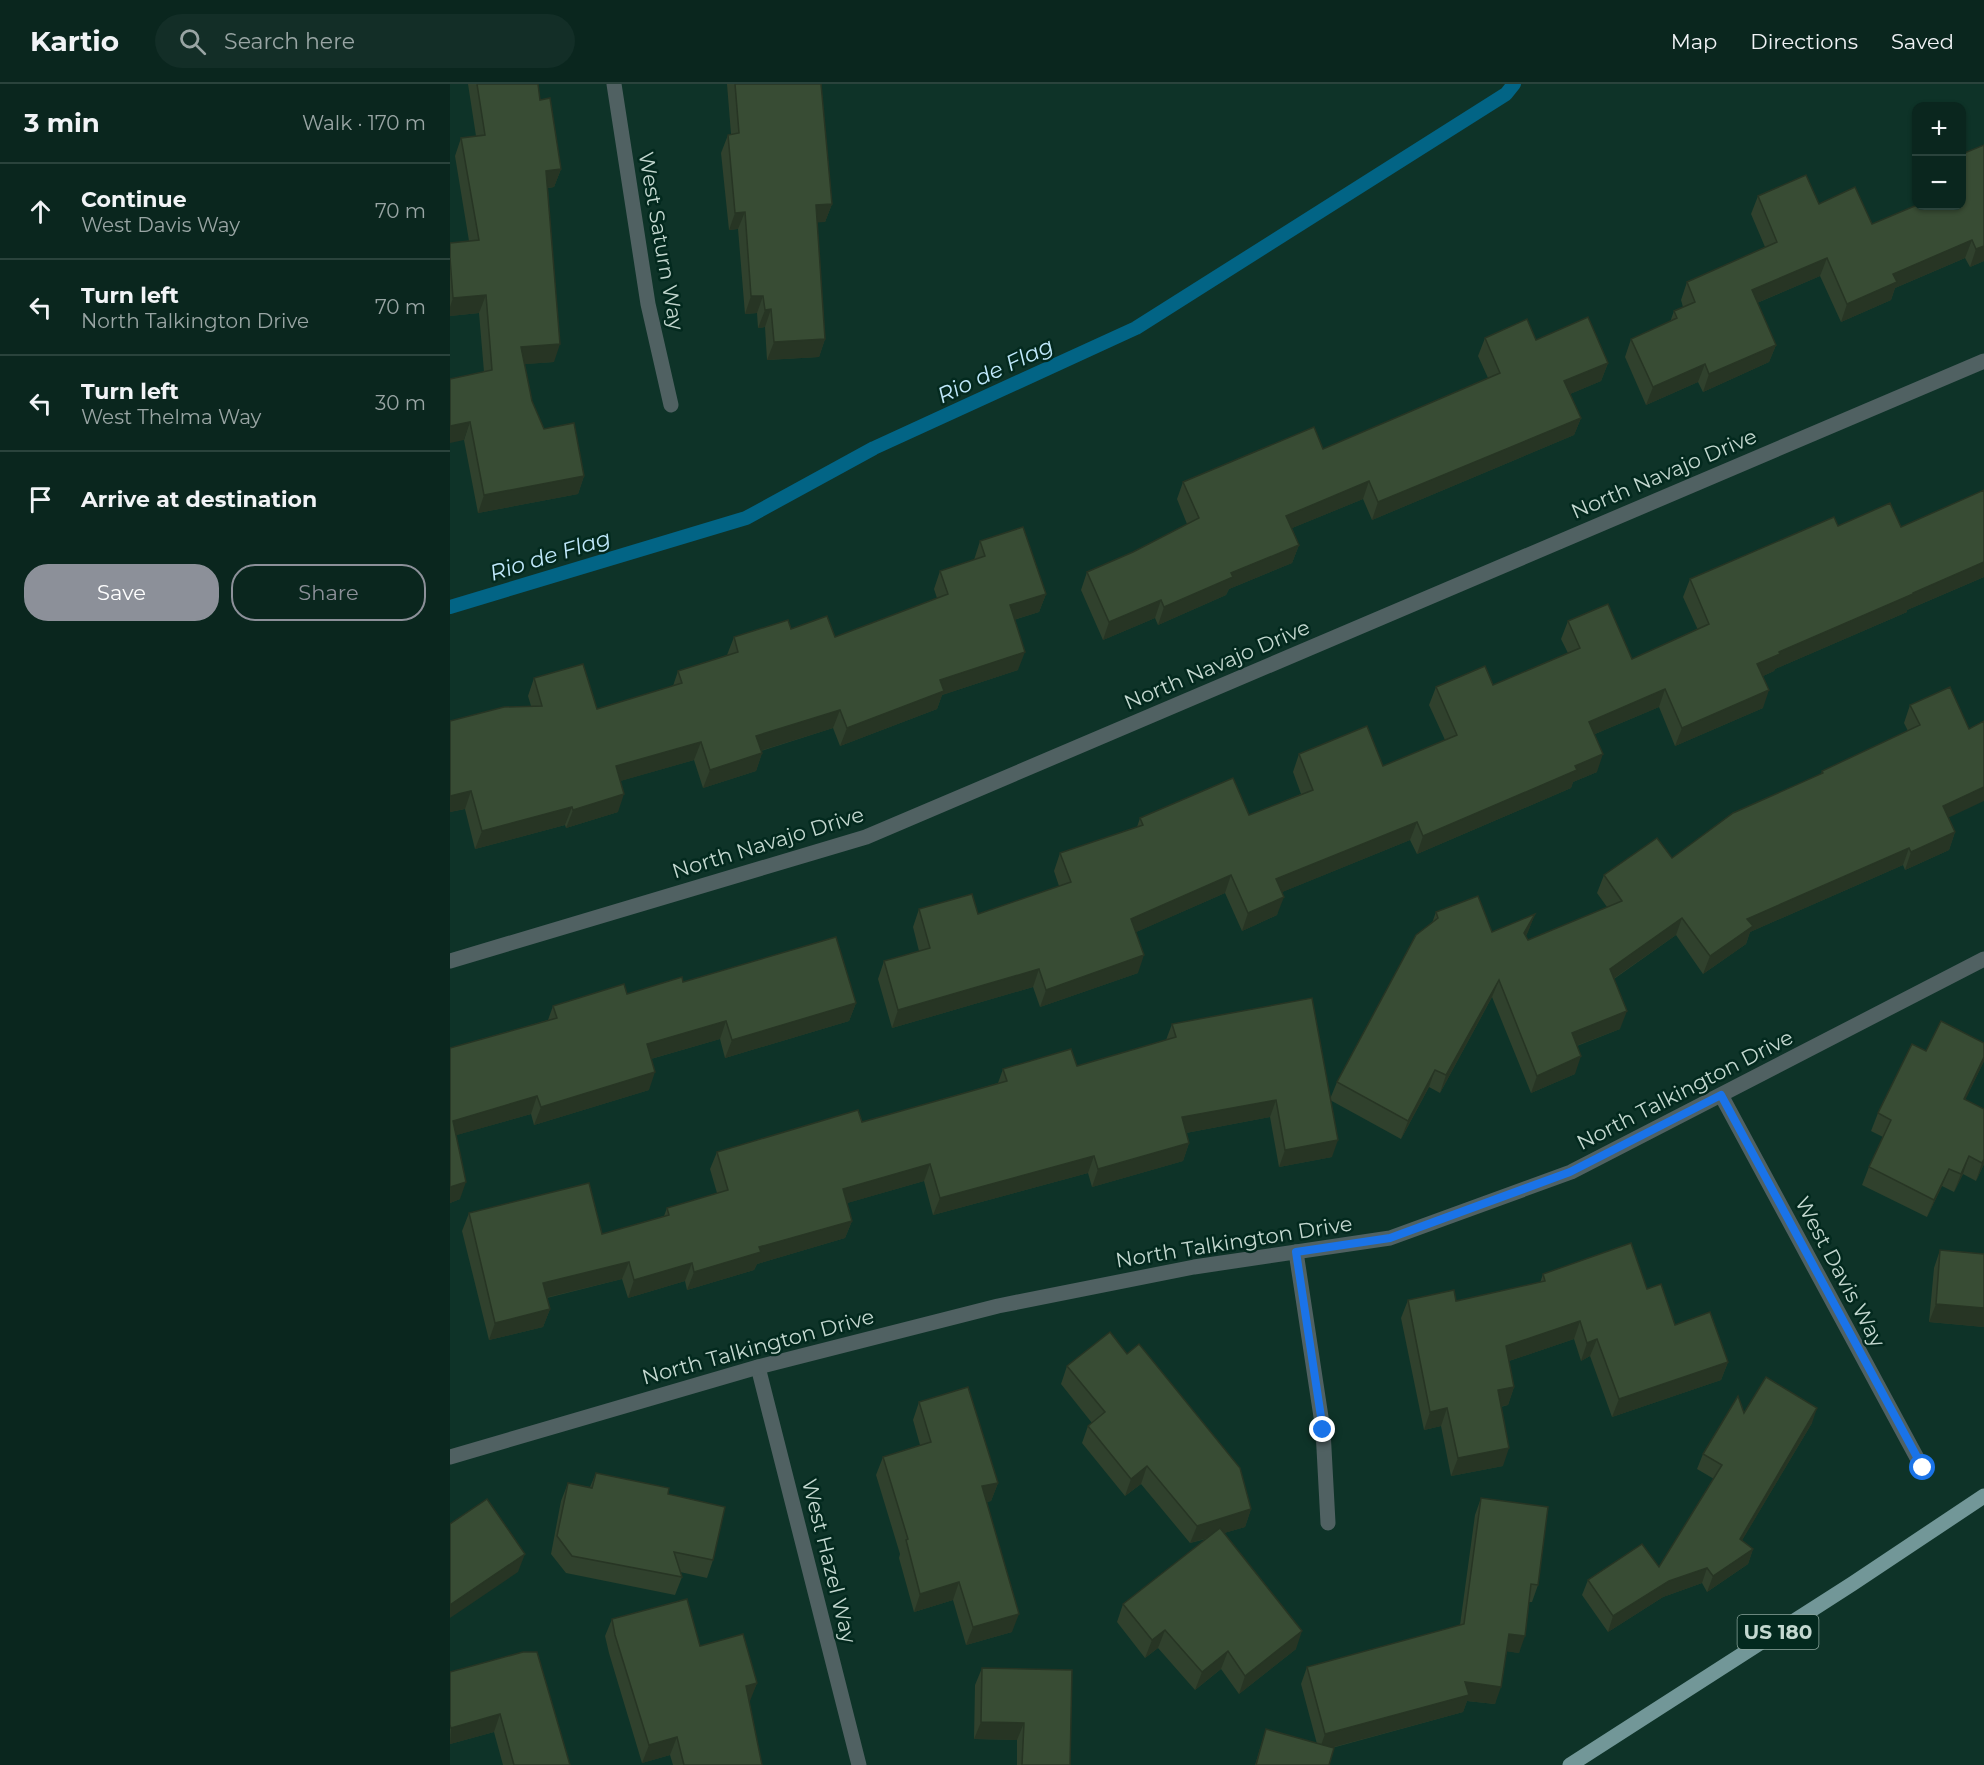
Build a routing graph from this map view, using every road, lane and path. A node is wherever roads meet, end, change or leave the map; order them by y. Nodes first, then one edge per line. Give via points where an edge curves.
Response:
1 (614, 84) edge
2 (1984, 361) edge
3 (671, 405) dead end
4 (1984, 959) edge
5 (450, 961) edge
6 (1721, 1095) junction
7 (1296, 1252) junction
8 (758, 1367) junction
9 (450, 1457) edge
10 (1923, 1468) dead end
11 (1984, 1496) edge
12 (1328, 1523) dead end
13 (859, 1765) edge
14 (1570, 1765) edge

1 - 3 street, West Saturn Way via 648,304
2 - 5 street, North Navajo Drive via 866,837
4 - 6 street, North Talkington Drive
6 - 7 street, North Talkington Drive via 1570,1172 1390,1238
6 - 10 street, West Davis Way
7 - 8 street, North Talkington Drive via 1194,1267 998,1306
7 - 12 street via 1323,1430
8 - 9 street, North Talkington Drive
8 - 13 street, West Hazel Way
11 - 14 main road, US 180

